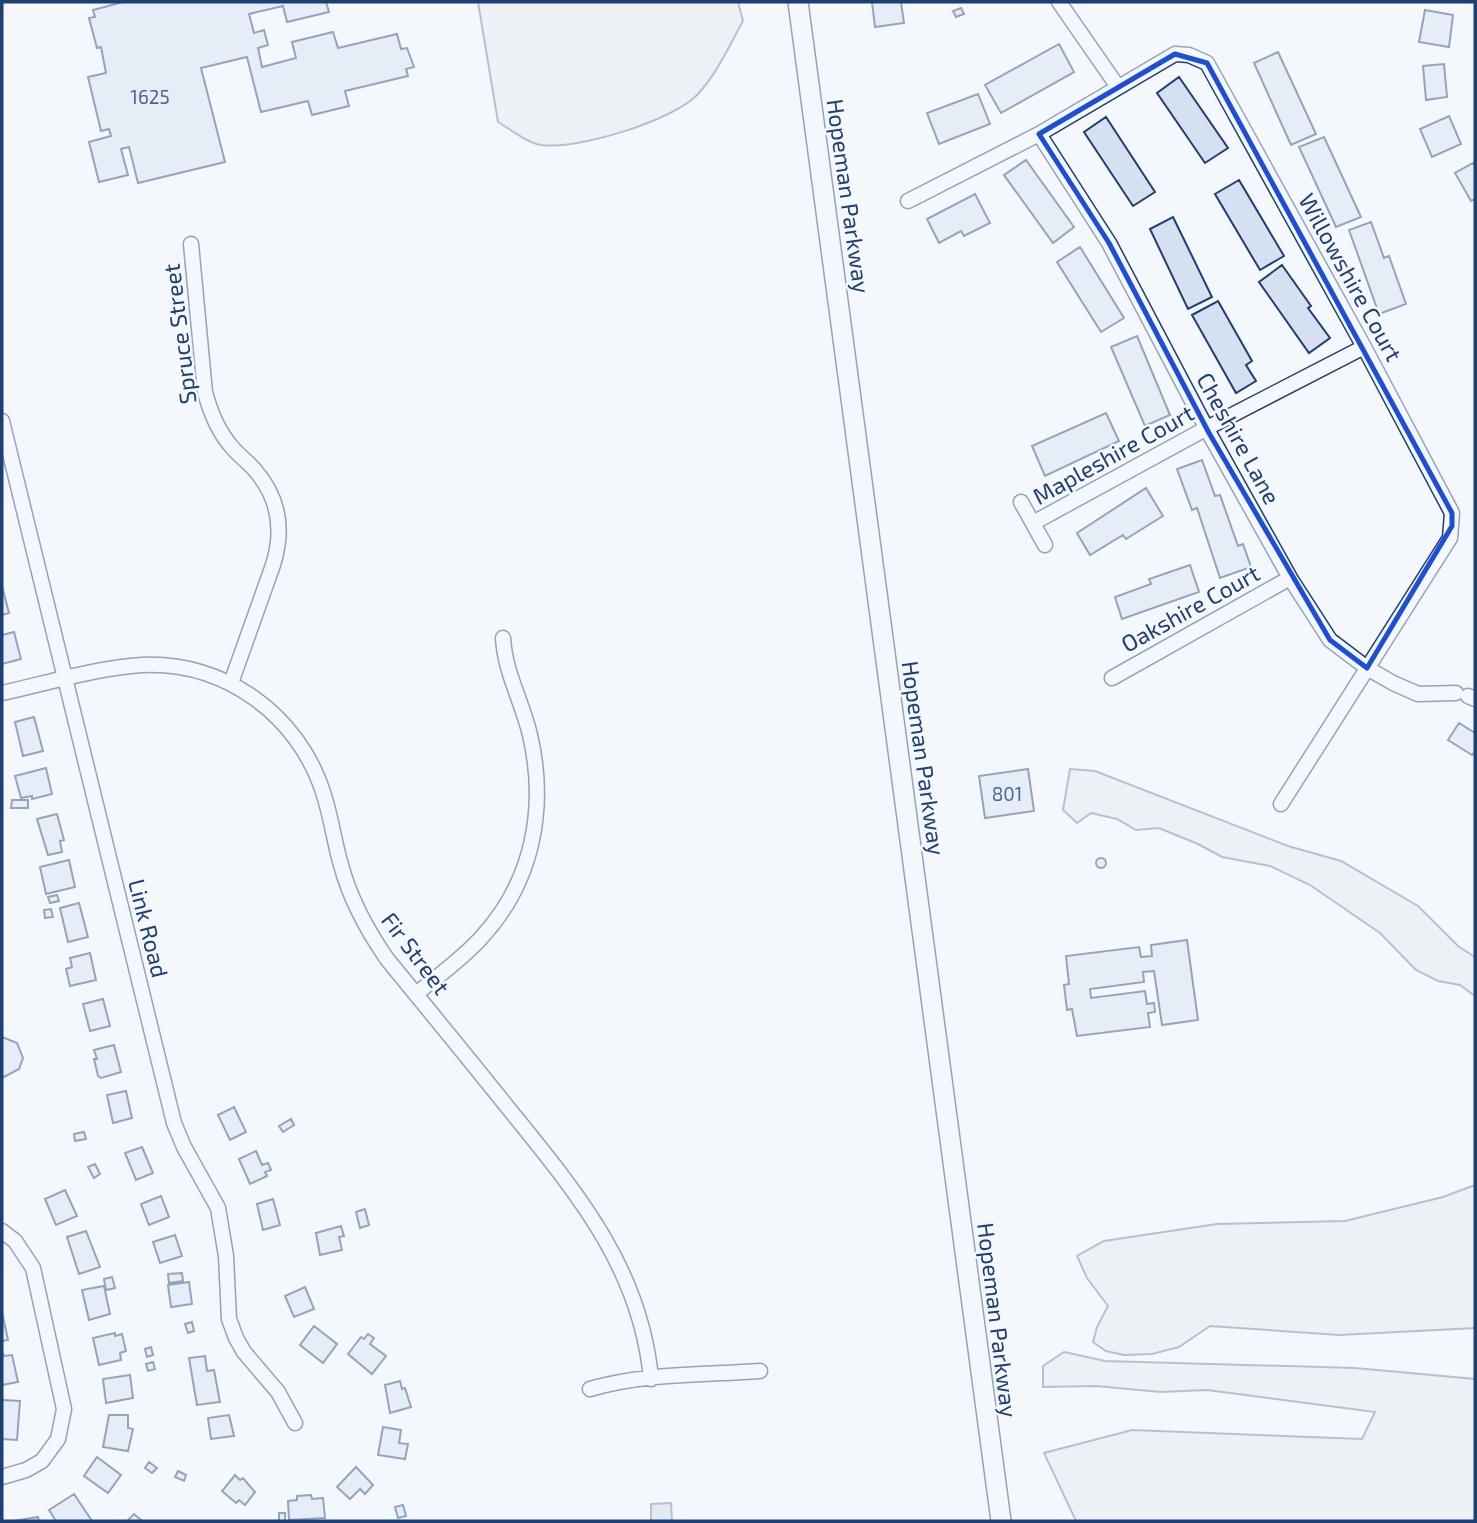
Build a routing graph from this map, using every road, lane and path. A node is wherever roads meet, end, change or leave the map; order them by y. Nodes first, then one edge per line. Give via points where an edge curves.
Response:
1 (798, 2) edge
2 (1059, 2) edge
3 (1118, 87) junction
4 (1039, 134) junction
5 (908, 201) dead end
6 (191, 244) dead end
7 (1364, 347) junction
8 (2, 421) edge
9 (1207, 428) junction
10 (1021, 502) dead end
11 (1033, 523) junction
12 (1045, 545) dead end
13 (1290, 578) junction
14 (503, 638) dead end
15 (1367, 668) junction
16 (1112, 678) dead end
17 (65, 679) junction
18 (231, 683) junction
19 (2, 694) edge
20 (1467, 696) edge
21 (1281, 804) dead end
22 (416, 994) junction
23 (2, 1231) edge
24 (760, 1371) dead end
25 (651, 1379) junction
26 (590, 1390) dead end
27 (295, 1423) dead end
28 (2, 1477) edge
29 (1001, 1521) edge

1 - 29 main road, Hopeman Parkway
2 - 3 street
3 - 4 street, Willowshire Court
3 - 7 street, Willowshire Court via 1175,54 1207,63
4 - 5 street, Willowshire Court
4 - 9 street, Cheshire Lane via 1109,243
6 - 18 street, Spruce Street via 208,404 231,446 264,481 280,529 273,565
7 - 9 street, Mapleshire Court
7 - 15 street, Willowshire Court via 1452,513 1450,538
8 - 17 street, Link Road
9 - 11 street, Mapleshire Court
9 - 13 street, Cheshire Lane
10 - 11 street
11 - 12 street
13 - 15 street, Cheshire Lane via 1330,640
13 - 16 street, Oakshire Court
14 - 22 street via 506,664 535,757 538,813 533,844 497,920
15 - 20 street, Cheshire Lane via 1418,694
15 - 21 street, Willowshire Court
17 - 18 street, Fir Street via 143,665 196,671
17 - 19 street, Fir Street
17 - 27 street, Link Road via 174,1123 218,1208 229,1319 244,1352 278,1392
18 - 22 street, Fir Street via 269,708 304,749 324,794 359,914
22 - 25 street, Fir Street via 582,1200 605,1237 635,1300
23 - 28 street via 15,1241 33,1268 64,1409 58,1439 42,1461
24 - 25 street
25 - 26 street

